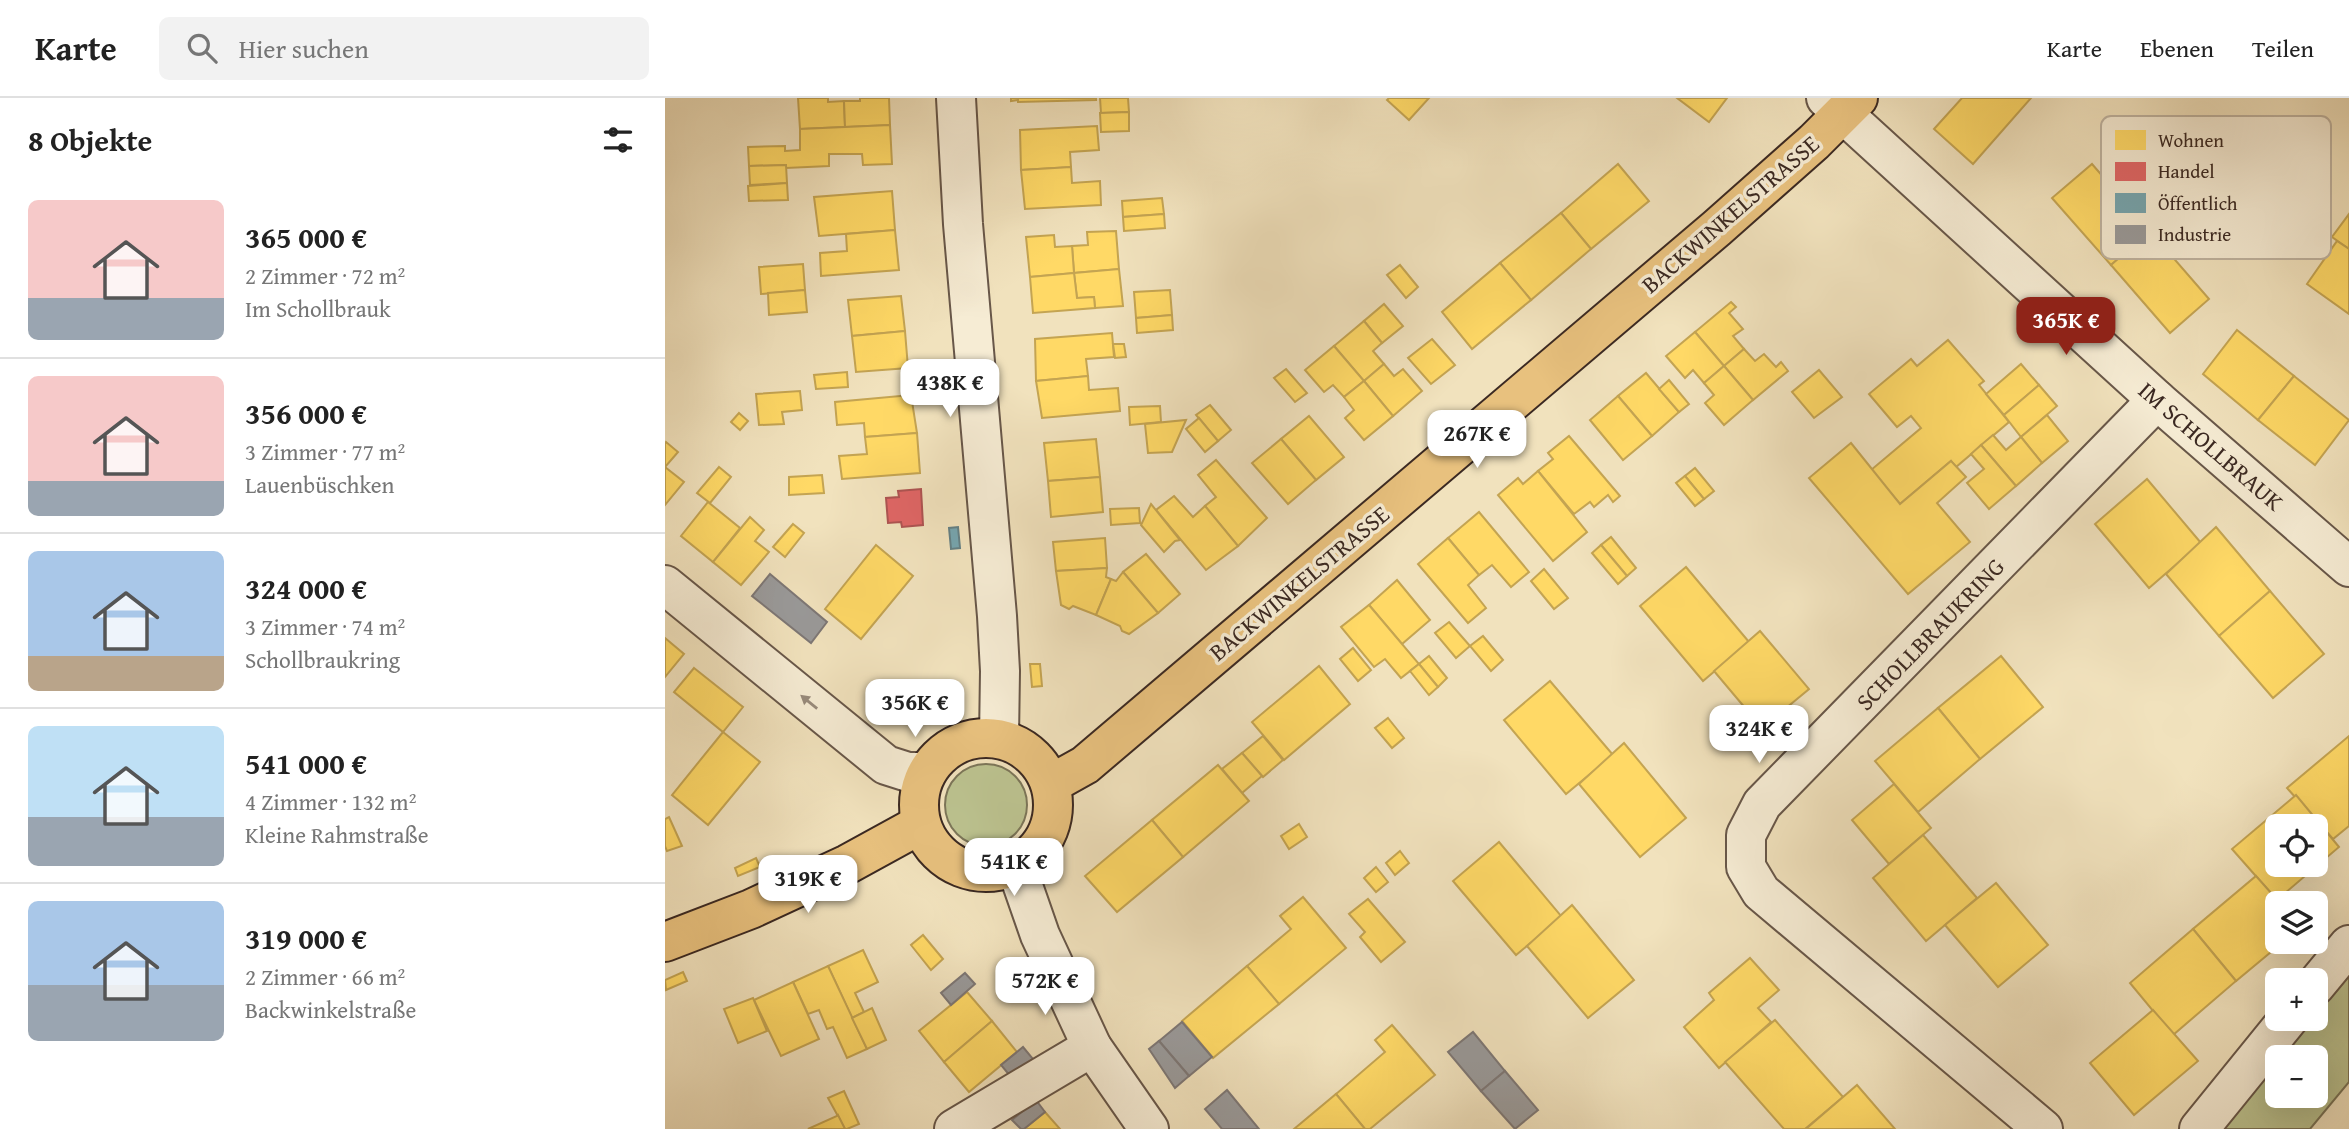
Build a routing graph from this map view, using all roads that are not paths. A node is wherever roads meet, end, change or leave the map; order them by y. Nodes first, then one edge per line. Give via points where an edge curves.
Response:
1 (956, 98) edge
2 (1842, 103) edge
3 (2157, 400) junction
4 (2349, 567) edge
5 (665, 585) edge
6 (999, 738) junction
7 (927, 772) junction
8 (1051, 784) junction
9 (921, 824) junction
10 (1016, 866) junction
11 (665, 942) edge
12 (2349, 945) edge
13 (2328, 970) edge
14 (2278, 1031) edge
15 (1092, 1047) junction
16 (954, 1129) edge
17 (1149, 1129) edge
18 (2043, 1129) edge
19 (2199, 1129) edge

1 - 6 street via 997,616
2 - 3 street, IM SCHOLLBRAUK
2 - 8 main road, BACKWINKELSTRASSE via 1814,142 1717,228 1085,765
3 - 4 street, IM SCHOLLBRAUK
3 - 18 street, SCHOLLBRAUKRING via 1762,804 1747,835 1746,867 1761,892
7 -> 5 street via 885,765
6 - 7 main road via 958,743
6 - 8 main road via 1030,753
7 - 9 main road via 920,792
8 - 10 main road via 1050,828 1033,853
9 - 10 main road via 933,847 952,864 977,872
9 - 11 main road via 751,909
10 - 15 street via 1040,935
12 - 13 street
14 - 19 street
15 - 16 street
15 - 17 street

